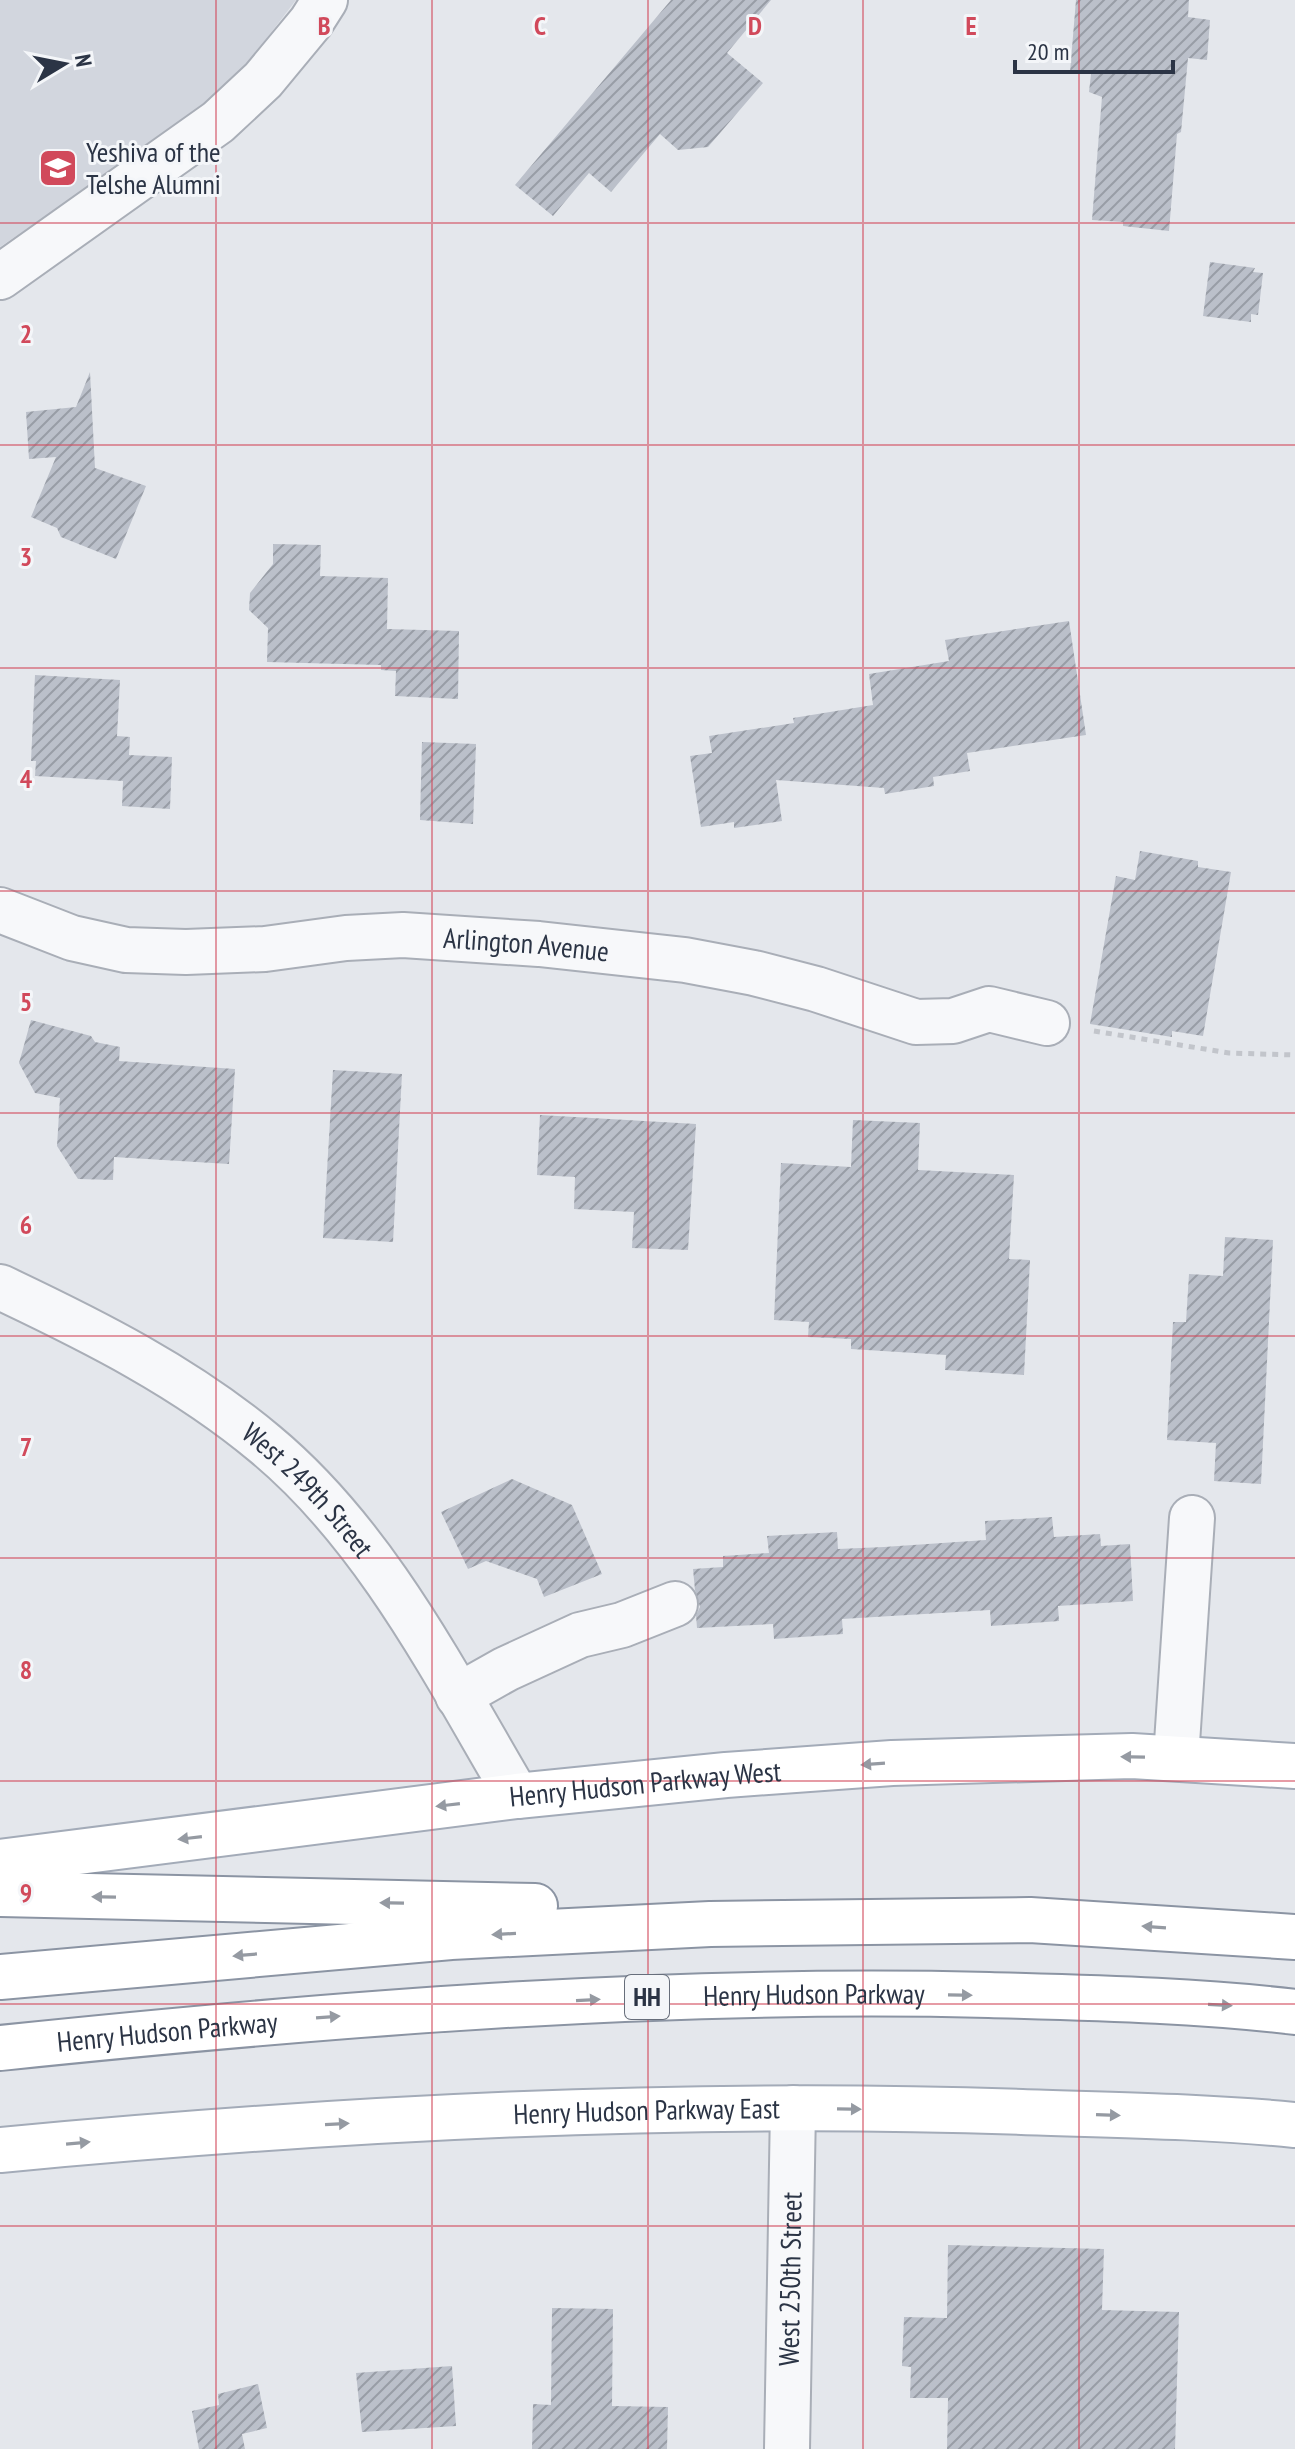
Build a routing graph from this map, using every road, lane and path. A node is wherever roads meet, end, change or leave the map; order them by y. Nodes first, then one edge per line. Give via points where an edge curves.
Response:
1 (325, 0) edge
2 (0, 277) edge
3 (0, 910) edge
4 (1047, 1023) joint
5 (1295, 1055) edge
6 (0, 1287) edge
7 (1192, 1518) dead end
8 (675, 1604) dead end
9 (458, 1696) junction
10 (1176, 1758) junction
11 (1295, 1766) edge
12 (517, 1796) junction
13 (0, 1862) edge
14 (0, 1894) edge
15 (1030, 1920) junction
16 (1295, 1937) edge
17 (0, 1977) edge
18 (1295, 2012) edge
19 (0, 2048) edge
20 (793, 2108) junction
21 (1295, 2125) edge
22 (0, 2150) edge
23 (787, 2449) edge

1 - 2 street via 263,80 218,122
3 - 4 street, Arlington Avenue via 72,938 126,950 265,949 403,935 539,944 754,973 916,1022 953,1021 989,1009
4 - 5 path via 1229,1053
6 - 9 street, West 249th Street via 150,1363 266,1444 362,1549
7 - 10 street
8 - 9 street via 580,1635
9 - 12 street, West 249th Street
10 - 11 main road, Henry Hudson Parkway West
10 -> 12 main road, Henry Hudson Parkway West via 892,1763
12 -> 13 main road, Henry Hudson Parkway West
15 -> 14 main road
16 -> 15 main road
15 -> 17 main road via 710,1924 451,1937
19 -> 18 main road, Henry Hudson Parkway / HH via 454,2007 703,1995 1051,1997
20 -> 21 main road, Henry Hudson Parkway East
22 -> 20 main road, Henry Hudson Parkway East via 547,2112
20 - 23 street, West 250th Street

